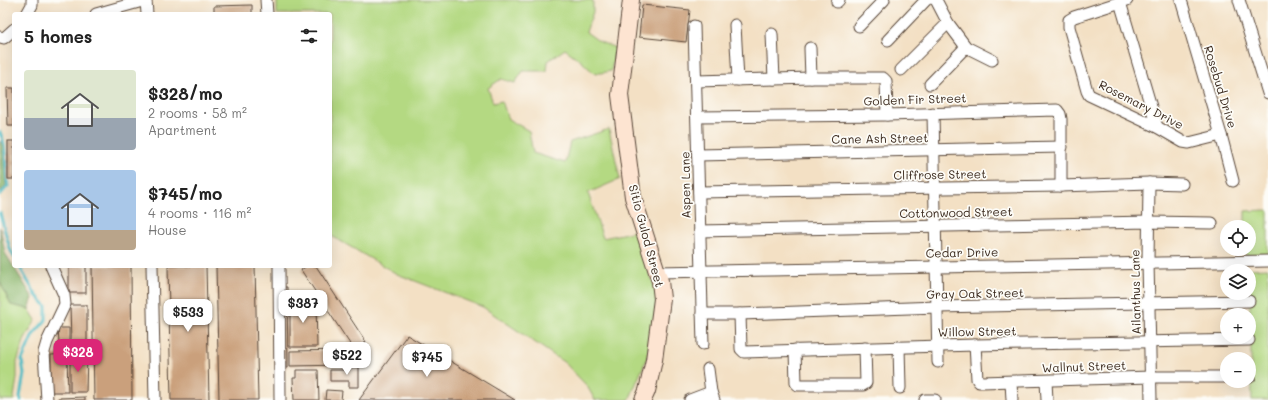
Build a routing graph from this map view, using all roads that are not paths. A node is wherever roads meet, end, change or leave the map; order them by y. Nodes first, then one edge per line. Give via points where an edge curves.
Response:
1 (32, 0) edge
2 (146, 0) edge
3 (266, 0) edge
4 (631, 0) edge
5 (884, 0) edge
6 (926, 0) edge
7 (936, 0) edge
8 (1181, 0) edge
9 (1239, 0) edge
10 (1123, 1) edge
11 (28, 12) edge
12 (103, 12) edge
13 (147, 12) edge
14 (267, 12) edge
15 (948, 23) junction
16 (736, 24) dead end
17 (694, 26) dead end
18 (859, 26) dead end
19 (12, 31) edge
20 (772, 34) dead end
21 (0, 37) edge
22 (888, 40) dead end
23 (966, 47) junction
24 (810, 48) dead end
25 (992, 60) dead end
26 (902, 70) dead end
27 (811, 78) junction
28 (774, 79) junction
29 (738, 80) junction
30 (696, 81) junction
31 (930, 84) dead end
32 (1268, 93) edge
33 (934, 113) junction
34 (887, 114) junction
35 (697, 117) junction
36 (1157, 127) junction
37 (1221, 135) junction
38 (1062, 147) junction
39 (934, 151) junction
40 (698, 155) junction
41 (1233, 181) dead end
42 (1149, 183) junction
43 (1182, 184) dead end
44 (1061, 186) junction
45 (935, 188) junction
46 (699, 192) junction
47 (1149, 222) junction
48 (1212, 223) dead end
49 (936, 227) junction
50 (700, 231) junction
51 (1268, 260) edge
52 (1148, 262) junction
53 (936, 266) junction
54 (52, 268) edge
55 (152, 268) edge
56 (279, 268) edge
57 (700, 270) junction
58 (657, 272) junction
59 (1249, 301) dead end
60 (1149, 303) junction
61 (937, 307) junction
62 (702, 314) junction
63 (740, 314) junction
64 (1220, 340) edge
65 (1150, 341) junction
66 (703, 344) dead end
67 (975, 345) junction
68 (937, 346) junction
69 (900, 347) junction
70 (865, 348) junction
71 (795, 350) junction
72 (938, 362) dead end
73 (708, 370) dead end
74 (1151, 377) junction
75 (1220, 378) edge
76 (1046, 381) junction
77 (1011, 382) junction
78 (900, 388) dead end
79 (712, 396) edge
80 (47, 400) edge
81 (155, 400) edge
82 (280, 400) edge
83 (642, 400) edge
84 (690, 400) edge
85 (926, 400) edge
86 (936, 400) edge
87 (1012, 400) edge
88 (1047, 400) edge
89 (1151, 400) edge

1 - 11 street
2 - 12 street
2 - 13 street
3 - 14 street
4 - 58 main road, Sitio Gulod Street via 620,95 634,197
5 - 18 street
6 - 22 street
7 - 15 street
8 - 37 street, Rosebud Drive
9 - 32 street
10 - 36 street
10 - 36 street, Rosemary Drive via 1074,16 1069,20 1069,27 1089,95
15 - 23 street
15 - 26 street
16 - 29 street
17 - 30 street, Aspen Lane
19 - 21 street via 4,38
20 - 28 street
23 - 25 street
23 - 31 street
24 - 27 street
27 - 28 street
27 - 34 street via 883,78 886,81
28 - 29 street
29 - 30 street
30 - 35 street, Aspen Lane
33 - 34 street, Golden Fir Street
33 - 38 street, Golden Fir Street via 1057,110 1061,119
33 - 39 street
34 - 35 street, Golden Fir Street
35 - 40 street, Aspen Lane
36 - 37 street, Rosemary Drive via 1189,143
37 - 41 street, Rosebud Drive
38 - 39 street, Cane Ash Street
38 - 44 street, Golden Fir Street
39 - 40 street, Cane Ash Street
39 - 45 street
40 - 46 street, Aspen Lane
42 - 43 street, Cliffrose Street
42 - 44 street, Cliffrose Street
42 - 47 street, Ailanthus Lane
44 - 45 street, Cliffrose Street
45 - 46 street, Cliffrose Street
45 - 49 street
46 - 50 street, Aspen Lane
47 - 48 street, Cottonwood Street
47 - 49 street, Cottonwood Street
47 - 52 street, Ailanthus Lane
49 - 50 street, Cottonwood Street
49 - 53 street
50 - 57 street, Aspen Lane
51 - 52 street, Cedar Drive
52 - 53 street, Cedar Drive
52 - 60 street, Ailanthus Lane
53 - 57 street, Cedar Drive
53 - 61 street
54 - 80 street via 64,295 64,304 44,352
55 - 81 street
56 - 82 street
57 - 58 street, Cedar Drive
57 - 62 street, Aspen Lane
58 - 83 main road, Sitio Gulod Street via 662,299 654,360 647,391
59 - 60 street, Gray Oak Street
60 - 61 street, Gray Oak Street
60 - 65 street, Ailanthus Lane
61 - 63 street, Gray Oak Street
61 - 68 street
62 - 63 street, Gray Oak Street
62 - 66 street, Aspen Lane
63 - 71 street, Willow Street via 742,351
64 - 65 street, Willow Street
65 - 67 street, Willow Street
65 - 74 street, Ailanthus Lane
67 - 68 street, Willow Street
67 - 77 street, Wallnut Street via 979,382
68 - 69 street, Willow Street
68 - 72 street
69 - 70 street, Willow Street
69 - 78 street
70 - 71 street, Willow Street
70 - 71 street via 866,383 863,385 798,385
73 - 79 street
74 - 75 street, Wallnut Street
74 - 76 street, Wallnut Street
74 - 89 street, Ailanthus Lane
76 - 77 street, Wallnut Street
76 - 88 street
77 - 87 street
79 - 84 street
85 - 86 street

